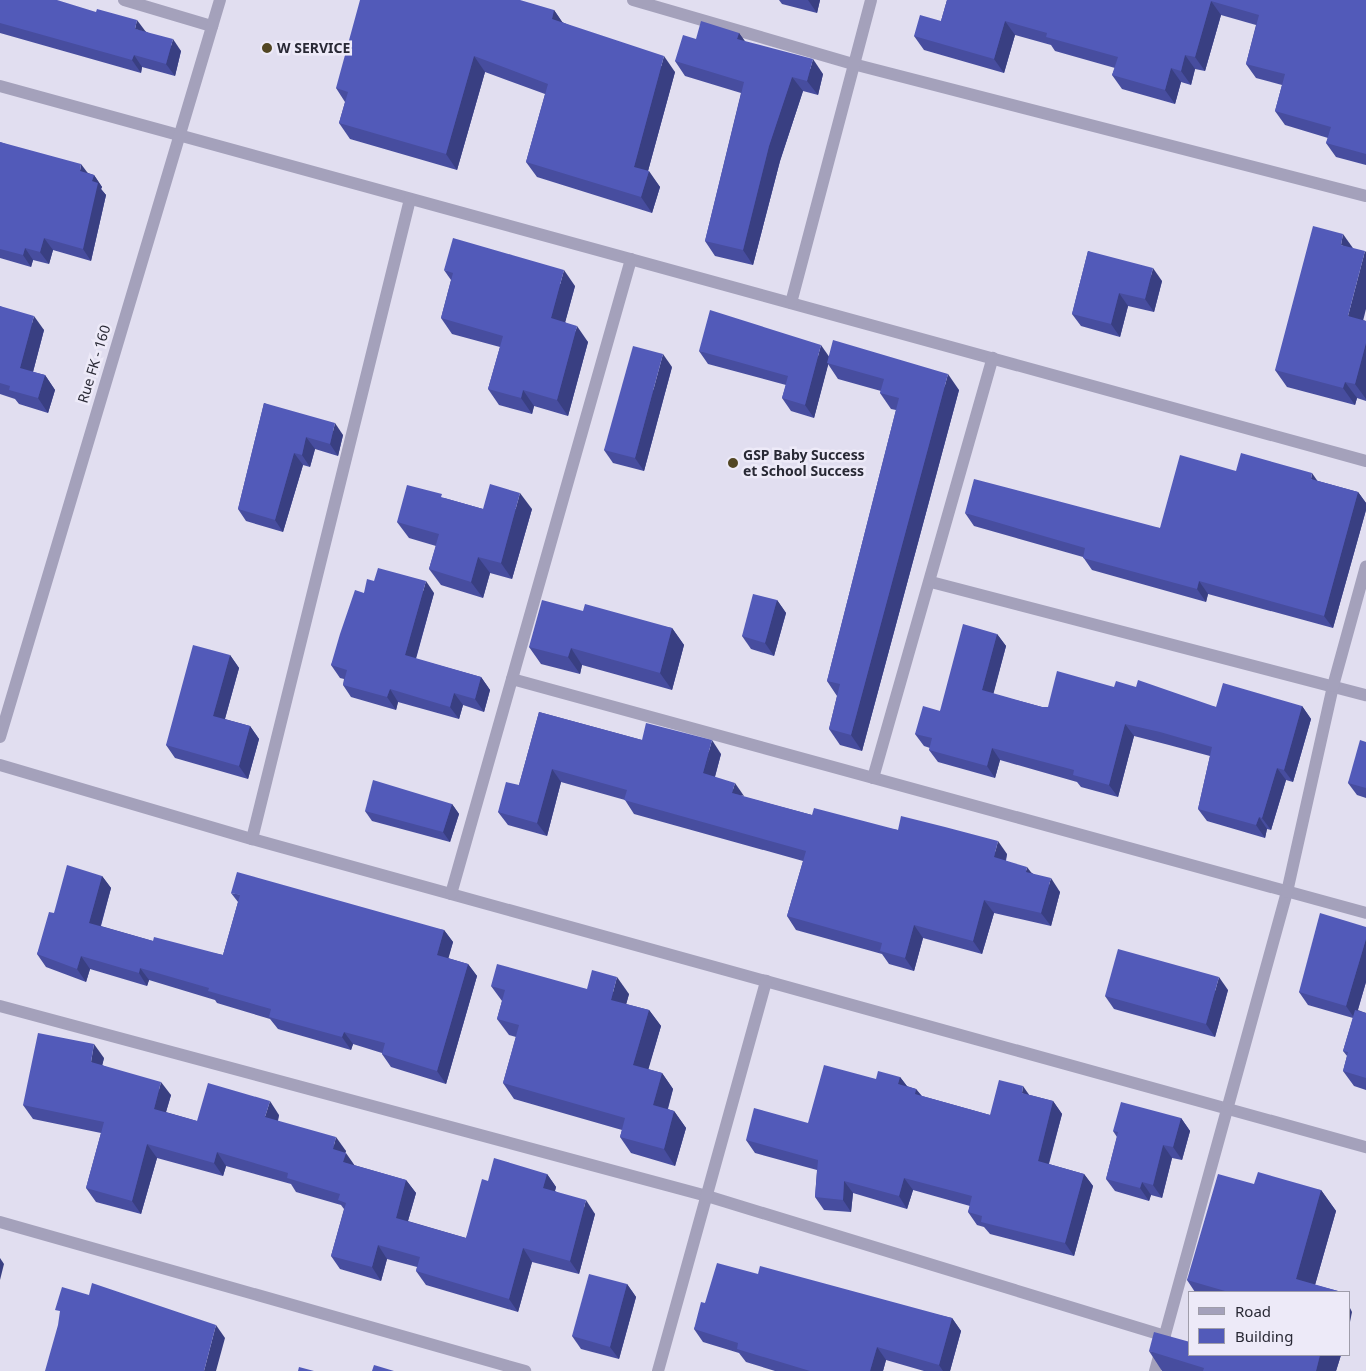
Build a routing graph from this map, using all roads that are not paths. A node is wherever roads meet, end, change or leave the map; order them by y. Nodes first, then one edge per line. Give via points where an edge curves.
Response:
1 (124, 0) edge
2 (220, 0) edge
3 (633, 0) edge
4 (870, 0) edge
5 (212, 26) junction
6 (853, 64) junction
7 (0, 86) edge
8 (178, 136) junction
9 (1366, 196) edge
10 (410, 199) junction
11 (631, 259) junction
12 (791, 303) junction
13 (992, 358) junction
14 (1366, 460) edge
15 (1366, 566) edge
16 (932, 582) junction
17 (512, 679) junction
18 (1334, 686) junction
19 (1366, 695) edge
20 (0, 737) edge
21 (0, 765) edge
22 (874, 778) junction
23 (252, 838) junction
24 (1287, 892) junction
25 (451, 894) junction
26 (1366, 913) edge
27 (766, 981) junction
28 (0, 1006) edge
29 (1228, 1109) junction
30 (1366, 1147) edge
31 (707, 1196) junction
32 (0, 1222) edge
33 (1165, 1336) junction
34 (525, 1371) edge
35 (658, 1371) edge
36 (1155, 1371) edge

1 - 5 street
2 - 5 street, Rue FK - 160
3 - 6 street
4 - 6 street
5 - 8 street, Rue FK - 160
6 - 9 street
6 - 12 street
7 - 8 street
8 - 10 street
8 - 20 street, Rue FK - 160
10 - 11 street
10 - 23 street
11 - 12 street
11 - 17 street
12 - 13 street
13 - 14 street
13 - 16 street
15 - 18 street
16 - 18 street
16 - 22 street
17 - 22 street
17 - 25 street
18 - 19 street
18 - 24 street
21 - 23 street
22 - 24 street
23 - 25 street
24 - 26 street
24 - 29 street
25 - 27 street
27 - 29 street
27 - 31 street
28 - 31 street
29 - 30 street
29 - 33 street
31 - 33 street
31 - 35 street
32 - 34 street
33 - 36 street

